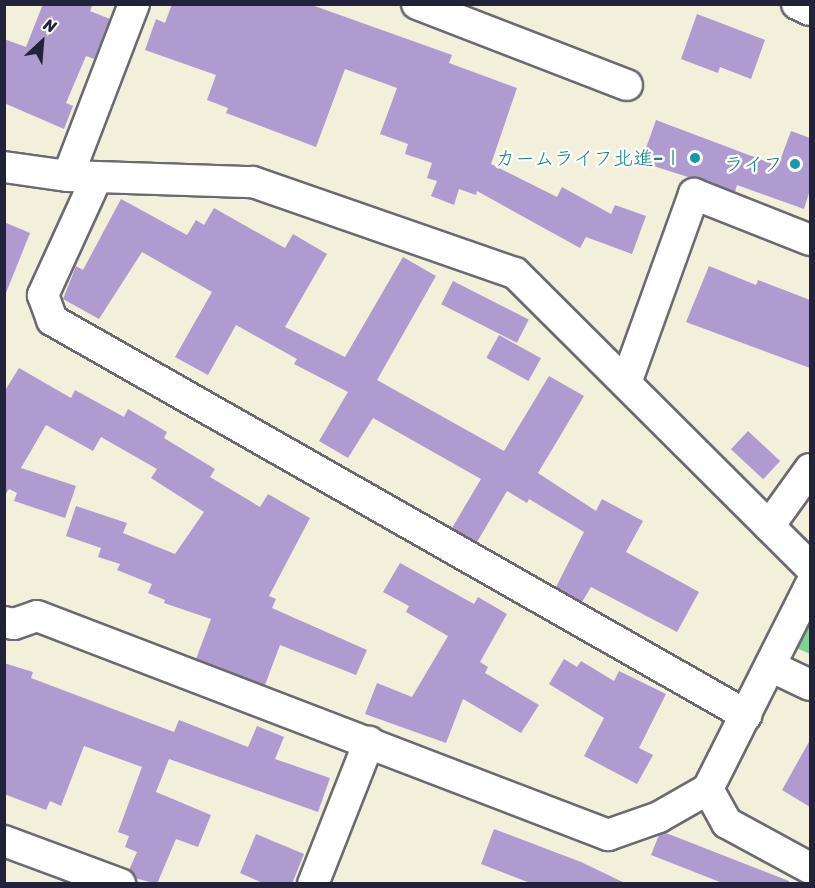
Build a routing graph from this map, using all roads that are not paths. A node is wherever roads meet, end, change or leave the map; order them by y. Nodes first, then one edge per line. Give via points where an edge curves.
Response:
1 (134, 4) edge
2 (417, 4) edge
3 (797, 4) edge
4 (810, 10) edge
5 (627, 85) dead end
6 (4, 167) edge
7 (68, 176) junction
8 (97, 177) junction
9 (810, 240) edge
10 (626, 383) junction
11 (810, 469) edge
12 (769, 526) junction
13 (810, 567) edge
14 (810, 586) edge
15 (4, 622) edge
16 (770, 666) junction
17 (810, 685) edge
18 (746, 715) junction
19 (369, 741) junction
20 (708, 789) junction
21 (4, 841) edge
22 (810, 868) edge
23 (120, 884) edge
24 (313, 884) edge

1 - 7 street
2 - 5 street
3 - 4 street
6 - 7 street
7 - 8 street
8 - 10 street via 253,182 515,273
8 - 18 street via 43,295 52,320
9 - 10 street via 694,194
10 - 12 street
11 - 12 street
12 - 13 street
14 - 16 street
15 - 19 street via 14,624 37,616
16 - 17 street
16 - 18 street
18 - 20 street
19 - 20 street via 608,835 659,816
19 - 24 street
20 - 22 street via 727,823
21 - 23 street

